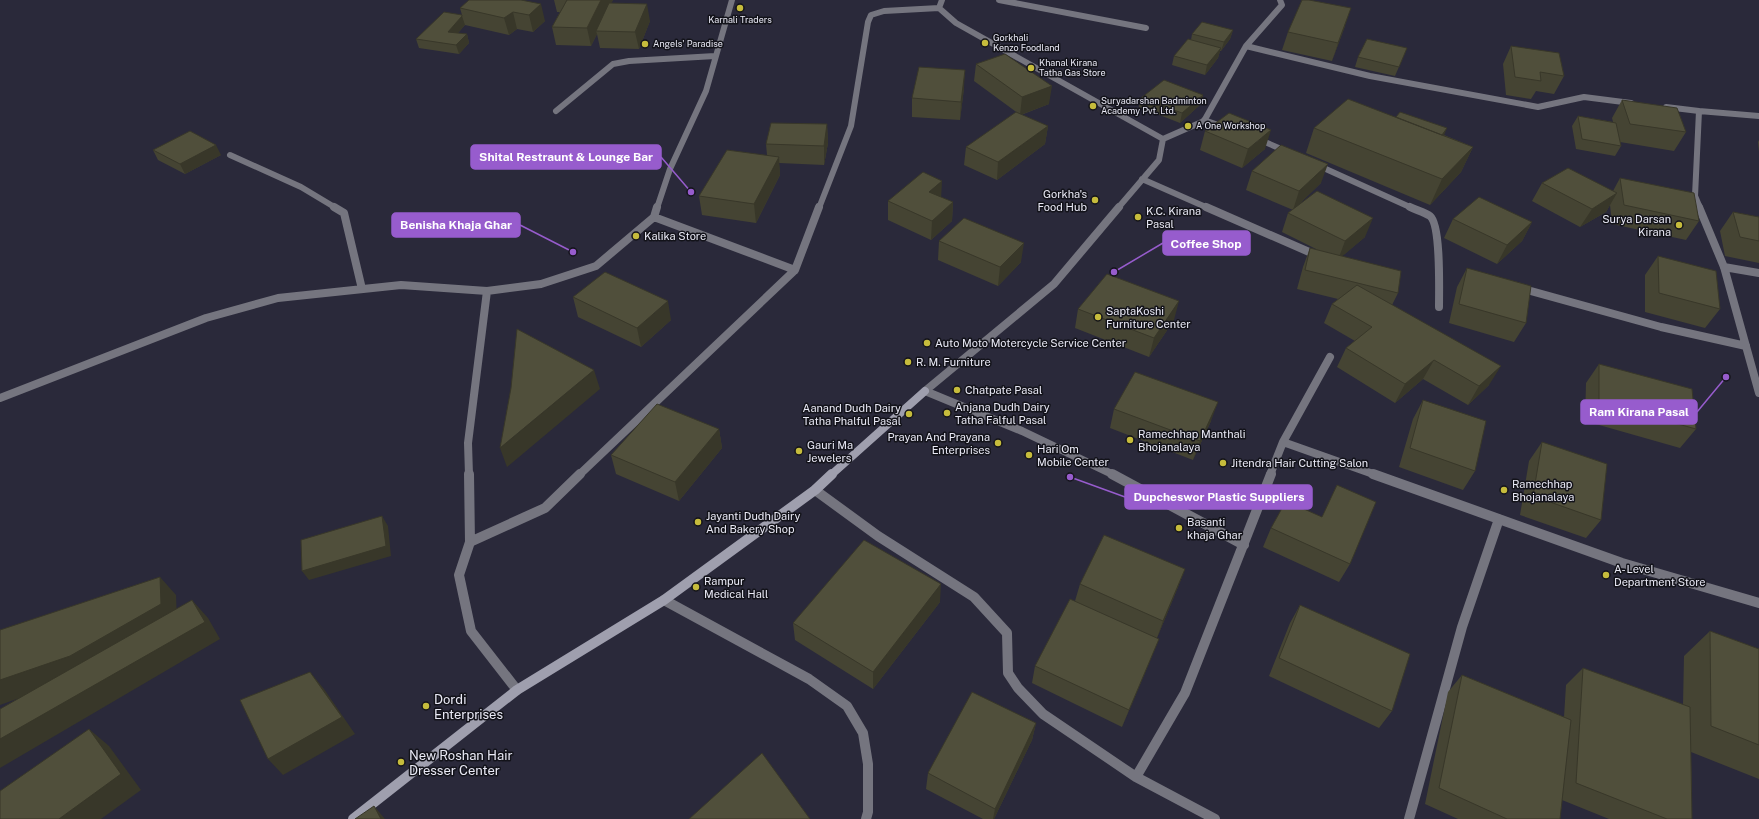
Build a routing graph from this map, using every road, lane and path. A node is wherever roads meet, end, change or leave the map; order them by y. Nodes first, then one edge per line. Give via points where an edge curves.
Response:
1 (732, 0) edge
2 (942, 0) edge
3 (999, 0) edge
4 (1280, 0) edge
5 (940, 8) junction
6 (1146, 28) dead end
7 (1246, 46) junction
8 (715, 56) junction
9 (1638, 104) edge
10 (1661, 106) edge
11 (556, 111) dead end
12 (1699, 111) junction
13 (1759, 116) edge
14 (1204, 120) junction
15 (1233, 130) edge
16 (1254, 138) edge
17 (1163, 139) junction
18 (230, 155) dead end
19 (1296, 156) edge
20 (1310, 162) edge
21 (1142, 179) junction
22 (654, 217) junction
23 (1316, 255) edge
24 (1724, 267) junction
25 (795, 270) junction
26 (1759, 273) edge
27 (1513, 286) edge
28 (362, 289) junction
29 (487, 291) junction
30 (1439, 307) dead end
31 (1746, 346) junction
32 (1330, 357) dead end
33 (925, 391) junction
34 (1759, 393) edge
35 (0, 398) edge
36 (1283, 442) junction
37 (816, 490) junction
38 (1499, 519) junction
39 (470, 542) junction
40 (1244, 546) junction
41 (664, 600) junction
42 (1759, 603) edge
43 (517, 690) junction
44 (1136, 777) junction
45 (353, 819) edge
46 (866, 819) edge
47 (1215, 819) edge
48 (1409, 819) edge

1 - 8 street
2 - 5 street
3 - 6 street
4 - 7 street via 1282,5
5 - 17 street via 956,22
5 - 25 street via 884,11 871,15 851,126
7 - 9 street via 1370,76 1538,108 1584,97
7 - 14 street
8 - 11 street via 613,64
8 - 22 street via 706,91 670,169
10 - 12 street
12 - 13 street
12 - 24 street via 1695,196
14 - 15 street
14 - 17 street
16 - 19 street
17 - 21 street via 1159,160
18 - 28 street via 301,187 344,213
20 - 30 street via 1430,216 1435,223 1438,247
21 - 23 street
21 - 33 street via 1054,284
22 - 25 street
22 - 29 street via 596,266 541,284
24 - 26 street
24 - 31 street
25 - 39 street via 545,508
27 - 31 street via 1661,328
28 - 29 street via 401,285
28 - 35 street via 278,298 206,318
29 - 39 street via 468,443
31 - 34 street
32 - 36 street
33 - 37 street
33 - 40 street via 1022,431 1126,481
36 - 38 street
36 - 40 street
37 - 41 street
37 - 44 street via 878,536 974,597 1006,633 1008,673 1018,688 1043,714
38 - 42 street via 1622,563
38 - 48 street via 1462,627
39 - 43 street via 459,576 471,631
40 - 44 street via 1185,693
41 - 43 street
41 - 46 street via 809,679 847,706 863,733 868,764
43 - 45 street
44 - 47 street

